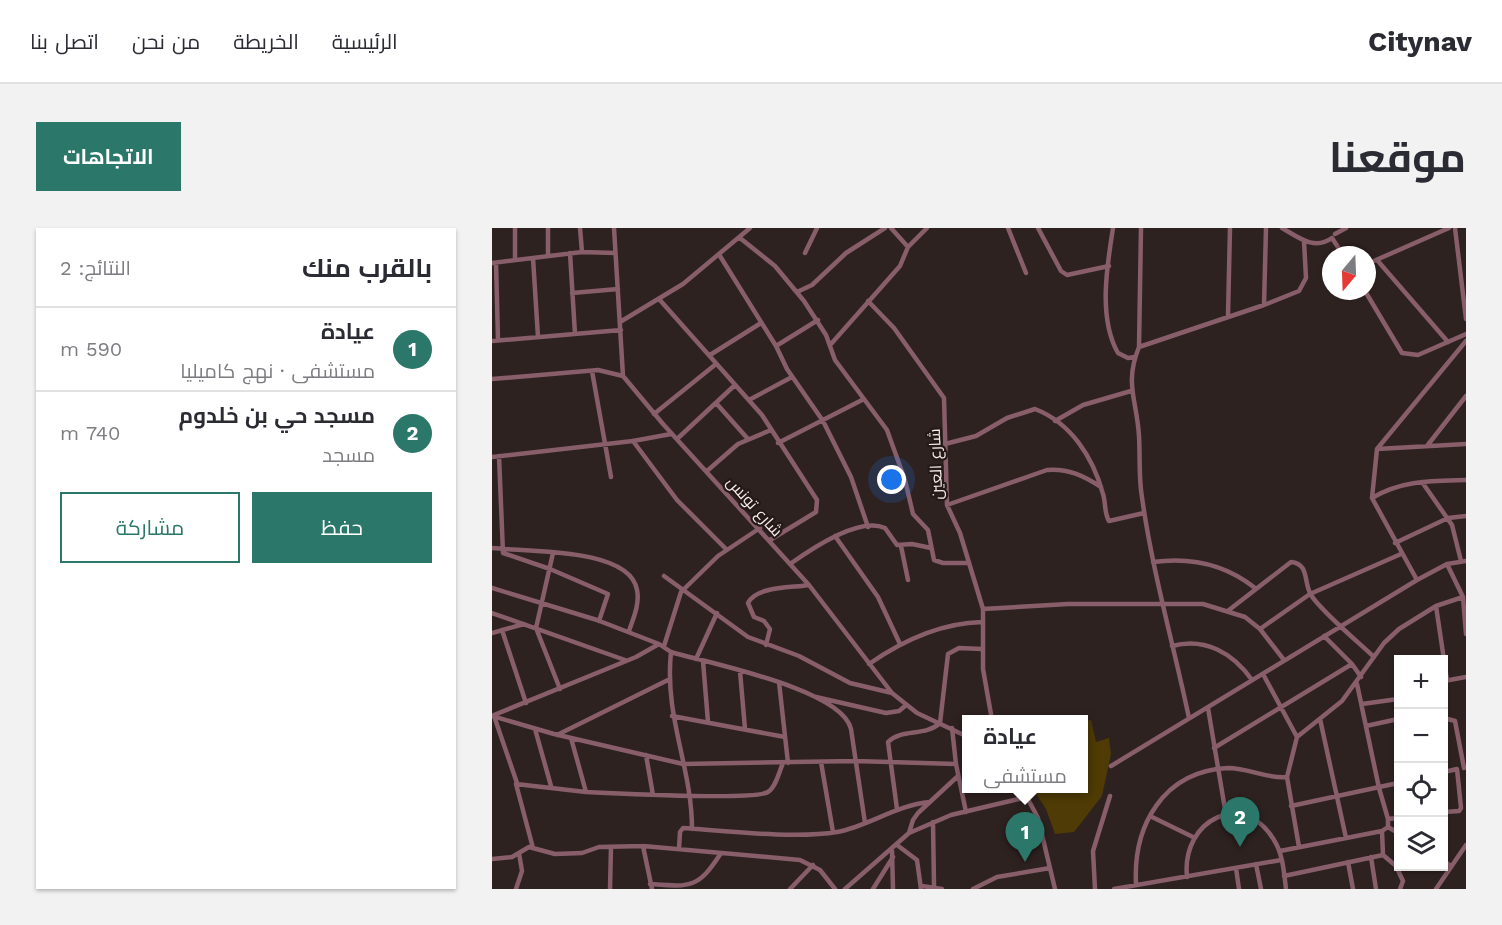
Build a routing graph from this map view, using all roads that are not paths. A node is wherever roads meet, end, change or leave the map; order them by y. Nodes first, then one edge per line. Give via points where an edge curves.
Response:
1 (515, 228) edge
2 (548, 228) edge
3 (580, 228) edge
4 (614, 228) edge
5 (750, 228) edge
6 (817, 228) edge
7 (885, 228) edge
8 (891, 228) edge
9 (927, 228) edge
10 (1008, 228) edge
11 (1038, 228) edge
12 (1113, 228) edge
13 (1141, 228) edge
14 (1230, 228) edge
15 (1266, 228) edge
16 (1282, 228) edge
17 (1300, 228) edge
18 (1346, 228) edge
19 (1449, 228) edge
20 (1455, 228) edge
21 (1334, 233) edge
22 (740, 238) junction
23 (1302, 239) junction
24 (908, 247) junction
25 (582, 252) junction
26 (570, 253) junction
27 (805, 253) dead end
28 (615, 254) junction
29 (548, 255) junction
30 (720, 256) junction
31 (532, 258) junction
32 (515, 260) junction
33 (1377, 260) joint
34 (494, 263) edge
35 (1109, 266) junction
36 (1026, 273) dead end
37 (618, 289) junction
38 (796, 292) junction
39 (572, 293) junction
40 (658, 299) junction
41 (1370, 300) edge
42 (494, 301) edge
43 (868, 301) junction
44 (1264, 305) junction
45 (1228, 316) junction
46 (1466, 318) edge
47 (818, 320) junction
48 (620, 322) junction
49 (761, 323) junction
50 (621, 330) junction
51 (575, 334) junction
52 (1466, 334) edge
53 (538, 337) junction
54 (495, 341) edge
55 (1466, 341) edge
56 (1448, 342) junction
57 (831, 344) junction
58 (776, 346) junction
59 (1139, 346) junction
60 (710, 356) junction
61 (1135, 357) junction
62 (716, 364) junction
63 (592, 371) junction
64 (623, 376) junction
65 (792, 377) junction
66 (492, 379) edge
67 (735, 385) junction
68 (1131, 391) junction
69 (1466, 396) edge
70 (864, 399) junction
71 (749, 400) junction
72 (716, 403) junction
73 (654, 414) junction
74 (822, 421) junction
75 (1056, 421) junction
76 (771, 430) junction
77 (671, 434) junction
78 (676, 439) junction
79 (748, 439) junction
80 (633, 441) junction
81 (778, 442) junction
82 (605, 444) junction
83 (945, 444) junction
84 (1466, 444) edge
85 (1426, 446) junction
86 (1377, 449) junction
87 (499, 456) junction
88 (492, 457) edge
89 (707, 471) junction
90 (611, 477) dead end
91 (1466, 480) edge
92 (1422, 482) junction
93 (1101, 487) junction
94 (1372, 498) junction
95 (947, 504) junction
96 (1144, 513) junction
97 (1466, 516) edge
98 (1448, 518) junction
99 (868, 526) junction
100 (760, 528) junction
101 (835, 536) junction
102 (770, 540) junction
103 (1395, 543) junction
104 (901, 546) junction
105 (492, 548) edge
106 (931, 548) junction
107 (503, 549) junction
108 (727, 550) junction
109 (553, 553) junction
110 (1401, 554) junction
111 (1463, 561) edge
112 (1153, 562) junction
113 (967, 563) junction
114 (790, 564) junction
115 (1447, 564) junction
116 (550, 569) junction
117 (664, 576) dead end
118 (908, 580) dead end
119 (1417, 580) junction
120 (809, 585) junction
121 (492, 588) edge
122 (1256, 588) junction
123 (683, 590) junction
124 (1310, 594) junction
125 (1463, 597) junction
126 (543, 603) junction
127 (1163, 603) junction
128 (1436, 606) junction
129 (983, 609) junction
130 (1229, 610) junction
131 (717, 613) junction
132 (492, 614) edge
133 (599, 621) junction
134 (982, 622) junction
135 (524, 624) junction
136 (1342, 625) junction
137 (536, 628) junction
138 (1260, 629) junction
139 (502, 630) junction
140 (629, 631) junction
141 (492, 633) edge
142 (1466, 634) edge
143 (1324, 636) junction
144 (900, 644) junction
145 (662, 645) junction
146 (766, 645) junction
147 (1172, 646) junction
148 (982, 649) junction
149 (671, 652) junction
150 (1442, 655) edge
151 (1374, 657) junction
152 (696, 659) junction
153 (625, 660) junction
154 (1284, 660) junction
155 (703, 661) junction
156 (869, 664) junction
157 (1352, 664) junction
158 (740, 671) junction
159 (1263, 674) junction
160 (1360, 677) junction
161 (1466, 677) edge
162 (668, 680) junction
163 (1252, 680) junction
164 (1448, 680) edge
165 (779, 682) junction
166 (1357, 684) junction
167 (560, 689) junction
168 (892, 693) junction
169 (813, 696) junction
170 (1394, 700) edge
171 (526, 703) junction
172 (1362, 704) junction
173 (905, 706) junction
174 (1281, 706) junction
175 (1209, 708) junction
176 (492, 715) edge
177 (991, 715) edge
178 (672, 716) junction
179 (1189, 717) junction
180 (1320, 719) junction
181 (1448, 719) edge
182 (1394, 721) edge
183 (708, 722) junction
184 (940, 723) junction
185 (1366, 726) junction
186 (952, 728) junction
187 (535, 729) junction
188 (745, 729) junction
189 (962, 734) edge
190 (557, 735) junction
191 (785, 737) junction
192 (1297, 737) junction
193 (571, 738) junction
194 (1214, 748) junction
195 (646, 754) junction
196 (855, 761) junction
197 (821, 762) junction
198 (889, 762) junction
199 (785, 763) junction
200 (683, 764) junction
201 (956, 764) junction
202 (1111, 766) dead end
203 (1465, 768) edge
204 (1218, 770) junction
205 (1457, 770) junction
206 (1448, 771) edge
207 (958, 776) junction
208 (1287, 777) junction
209 (517, 783) junction
210 (1394, 784) edge
211 (551, 786) junction
212 (1379, 788) junction
213 (586, 792) junction
214 (1024, 793) edge
215 (653, 795) junction
216 (689, 796) junction
217 (1110, 796) dead end
218 (1338, 796) junction
219 (1027, 797) junction
220 (930, 802) junction
221 (1291, 806) junction
222 (897, 809) junction
223 (966, 812) junction
224 (1448, 812) edge
225 (1226, 814) junction
226 (1150, 816) junction
227 (1394, 818) edge
228 (1388, 819) junction
229 (933, 822) junction
230 (865, 823) junction
231 (1388, 827) junction
232 (692, 829) junction
233 (1382, 831) junction
234 (1394, 831) edge
235 (833, 832) junction
236 (909, 833) junction
237 (1193, 837) junction
238 (1346, 838) junction
239 (897, 845) junction
240 (1466, 845) edge
241 (643, 846) junction
242 (1299, 847) junction
243 (533, 848) junction
244 (611, 848) junction
245 (679, 849) junction
246 (892, 850) junction
247 (1280, 851) junction
248 (519, 853) junction
249 (721, 853) junction
250 (1383, 855) junction
251 (893, 856) junction
252 (1371, 857) junction
253 (492, 859) edge
254 (1281, 860) junction
255 (1348, 862) junction
256 (1256, 864) junction
257 (1448, 864) edge
258 (813, 865) junction
259 (1452, 866) junction
260 (1050, 868) junction
261 (1236, 868) junction
262 (1284, 876) junction
263 (1187, 877) junction
264 (1137, 884) junction
265 (651, 886) edge
266 (934, 886) junction
267 (695, 887) edge
268 (921, 887) edge
269 (1439, 888) edge
270 (516, 889) edge
271 (610, 889) edge
272 (790, 889) edge
273 (835, 889) edge
274 (845, 889) edge
275 (873, 889) edge
276 (893, 889) edge
277 (942, 889) edge
278 (973, 889) edge
279 (1055, 889) edge
280 (1095, 889) edge
281 (1114, 889) edge
282 (1239, 889) edge
283 (1261, 889) edge
284 (1286, 889) edge
285 (1353, 889) edge
286 (1376, 889) edge
287 (1400, 889) edge

1 - 32 street
2 - 29 street
3 - 25 street
4 - 28 street
5 - 22 street
6 - 27 street
7 - 38 street via 846,253 812,285
8 - 24 street
9 - 24 street
10 - 36 street
11 - 35 street via 1066,275
12 - 35 street
13 - 59 street
14 - 45 street
15 - 44 street
16 - 23 street
17 - 23 street
18 - 21 street
19 - 33 street
20 - 46 street
21 - 23 street via 1318,244
22 - 30 street
22 - 38 street via 775,266
23 - 44 street via 1304,285 1292,295
24 - 43 street via 900,266
25 - 26 street
25 - 28 street
26 - 29 street
26 - 39 street
28 - 37 street
29 - 31 street
30 - 40 street
30 - 49 street
31 - 32 street
31 - 53 street
32 - 34 street
33 - 56 street
34 - 42 street
35 - 61 street via 1106,292 1111,336 1118,353
37 - 39 street
37 - 48 street
38 - 47 street
39 - 51 street
40 - 48 street
40 - 60 street
41 - 56 street via 1402,353 1418,355
42 - 54 street
43 - 57 street
43 - 83 street, شارع العين via 894,328 944,398
44 - 45 street
45 - 59 street
47 - 57 street
47 - 58 street
48 - 50 street
49 - 58 street
49 - 60 street
50 - 51 street
50 - 64 street
51 - 53 street
52 - 56 street
53 - 54 street
55 - 86 street
57 - 70 street via 835,360
58 - 65 street
59 - 61 street
60 - 62 street
61 - 68 street
62 - 67 street
62 - 73 street
63 - 64 street
63 - 66 street
63 - 82 street
64 - 73 street, شارع تونس
65 - 71 street
65 - 74 street
67 - 71 street
67 - 72 street
68 - 75 street via 1083,405
68 - 96 street via 1139,437
69 - 85 street
70 - 74 street
70 - 106 street via 887,430 913,514 928,530
71 - 76 street
72 - 78 street
72 - 79 street
73 - 77 street, شارع تونس
74 - 81 street
74 - 99 street via 851,477
75 - 83 street via 1035,409 1028,410 976,436
75 - 93 street via 1076,438
76 - 79 street
76 - 81 street
77 - 78 street, شارع تونس
77 - 80 street
78 - 89 street, شارع تونس
79 - 89 street
80 - 82 street
80 - 108 street via 677,500
81 - 102 street via 817,500 818,508
82 - 87 street
82 - 90 street
83 - 95 street, شارع العين
84 - 85 street
85 - 86 street
86 - 94 street
87 - 88 street
87 - 107 street
89 - 100 street, شارع تونس
91 - 92 street
92 - 94 street via 1396,485
92 - 98 street
93 - 95 street via 1074,472 1047,470
93 - 96 street via 1109,520
94 - 103 street
95 - 113 street, شارع العين via 964,542
96 - 112 street
97 - 98 street
98 - 103 street
98 - 111 street
99 - 101 street
99 - 104 street via 885,528 895,544
100 - 102 street, شارع تونس
100 - 108 street
101 - 114 street
101 - 144 street via 878,597
102 - 114 street, شارع تونس
103 - 110 street
104 - 106 street
104 - 118 street
105 - 107 street
106 - 113 street via 938,562
107 - 109 street
107 - 116 street via 503,553
108 - 123 street
109 - 116 street
109 - 140 street via 593,556 631,578 638,601
110 - 119 street
110 - 124 street
111 - 115 street
112 - 122 street via 1199,562 1233,573
112 - 127 street
113 - 129 street, شارع العين
114 - 120 street, شارع تونس
115 - 119 street
115 - 125 street
116 - 126 street
116 - 133 street via 608,594
117 - 123 street
119 - 136 street
120 - 146 street via 757,593 750,599 751,614 770,629
120 - 156 street, شارع تونس
121 - 126 street
122 - 124 street via 1291,562 1304,570
122 - 130 street
123 - 131 street
123 - 145 street
124 - 136 street
124 - 138 street
125 - 128 street
125 - 142 street
126 - 133 street
126 - 137 street
127 - 129 street
127 - 130 street via 1203,604
127 - 147 street
128 - 150 street
128 - 151 street via 1399,629
129 - 134 street, شارع العين
130 - 138 street
131 - 146 street via 742,633
131 - 152 street
132 - 135 street
133 - 140 street
134 - 144 street via 956,624
134 - 148 street, شارع العين
135 - 137 street
135 - 139 street
136 - 143 street
136 - 151 street
137 - 153 street
137 - 167 street
138 - 154 street
139 - 141 street
139 - 171 street
140 - 145 street
143 - 154 street
143 - 157 street
144 - 156 street
145 - 149 street
145 - 153 street
146 - 168 street via 799,656 850,683
147 - 163 street via 1196,643 1218,650 1236,660
147 - 179 street
148 - 177 street, شارع العين
148 - 184 street via 959,648 948,654
149 - 152 street
149 - 162 street
151 - 160 street
152 - 155 street
153 - 167 street
154 - 159 street
155 - 158 street
155 - 183 street
156 - 168 street, شارع تونس
157 - 160 street
157 - 174 street
158 - 165 street
158 - 188 street
159 - 163 street
159 - 174 street
160 - 166 street
161 - 164 street
162 - 178 street
162 - 190 street
163 - 175 street
165 - 169 street
165 - 191 street
166 - 172 street
166 - 180 street
167 - 171 street
168 - 173 street, شارع تونس
169 - 173 street via 886,713
169 - 196 street via 848,718
170 - 172 street
171 - 176 street
172 - 185 street
173 - 184 street, شارع تونس
174 - 192 street
174 - 194 street
175 - 179 street
175 - 194 street
176 - 187 street
176 - 209 street
178 - 183 street
178 - 200 street
179 - 202 street
180 - 192 street
180 - 218 street
181 - 203 street via 1455,721
182 - 185 street
183 - 188 street
184 - 186 street, شارع تونس
184 - 198 street via 933,730 891,739
185 - 212 street
186 - 189 street, شارع تونس
186 - 201 street
187 - 190 street
187 - 211 street
188 - 191 street
190 - 193 street
191 - 199 street
192 - 208 street
193 - 195 street
193 - 213 street
194 - 204 street
195 - 200 street
195 - 215 street
196 - 197 street
196 - 198 street
196 - 230 street
197 - 199 street
197 - 235 street
198 - 201 street
198 - 222 street
199 - 200 street
199 - 216 street via 768,792
200 - 216 street
201 - 207 street
203 - 205 street
204 - 208 street via 1240,769
204 - 225 street
204 - 226 street via 1179,783
205 - 206 street
205 - 224 street via 1461,808
207 - 220 street
207 - 223 street
208 - 221 street
209 - 211 street
209 - 243 street
210 - 212 street
211 - 213 street
212 - 218 street
212 - 228 street
213 - 215 street
214 - 219 street
215 - 216 street
216 - 232 street
217 - 280 street via 1093,851
218 - 221 street
218 - 238 street
219 - 223 street
219 - 260 street via 1038,818
220 - 222 street
220 - 236 street via 913,820
221 - 242 street
222 - 230 street
223 - 229 street
225 - 237 street via 1204,824
225 - 247 street via 1255,820 1268,831
226 - 237 street
226 - 264 street via 1137,849
227 - 228 street
228 - 231 street
229 - 236 street
229 - 266 street
230 - 235 street
231 - 233 street
231 - 234 street
232 - 235 street
232 - 245 street via 681,831
233 - 238 street
233 - 250 street
236 - 239 street
237 - 263 street via 1185,857
238 - 242 street
239 - 246 street
239 - 268 street via 915,858
240 - 259 street
241 - 244 street
241 - 245 street
241 - 265 street
242 - 247 street
243 - 244 street via 555,854
243 - 248 street
244 - 271 street
245 - 249 street
246 - 251 street
246 - 274 street
247 - 254 street
248 - 253 street
248 - 270 street via 522,871
249 - 258 street via 800,860
249 - 267 street
250 - 252 street
250 - 287 street via 1400,874
251 - 275 street
251 - 276 street
252 - 255 street
252 - 286 street
254 - 256 street
254 - 262 street
255 - 262 street
255 - 285 street
256 - 261 street
256 - 283 street
257 - 259 street
258 - 272 street
258 - 273 street
259 - 269 street
260 - 278 street via 997,876
260 - 279 street
261 - 263 street
261 - 282 street
262 - 284 street
263 - 264 street
264 - 281 street
265 - 267 street
266 - 268 street
266 - 277 street

